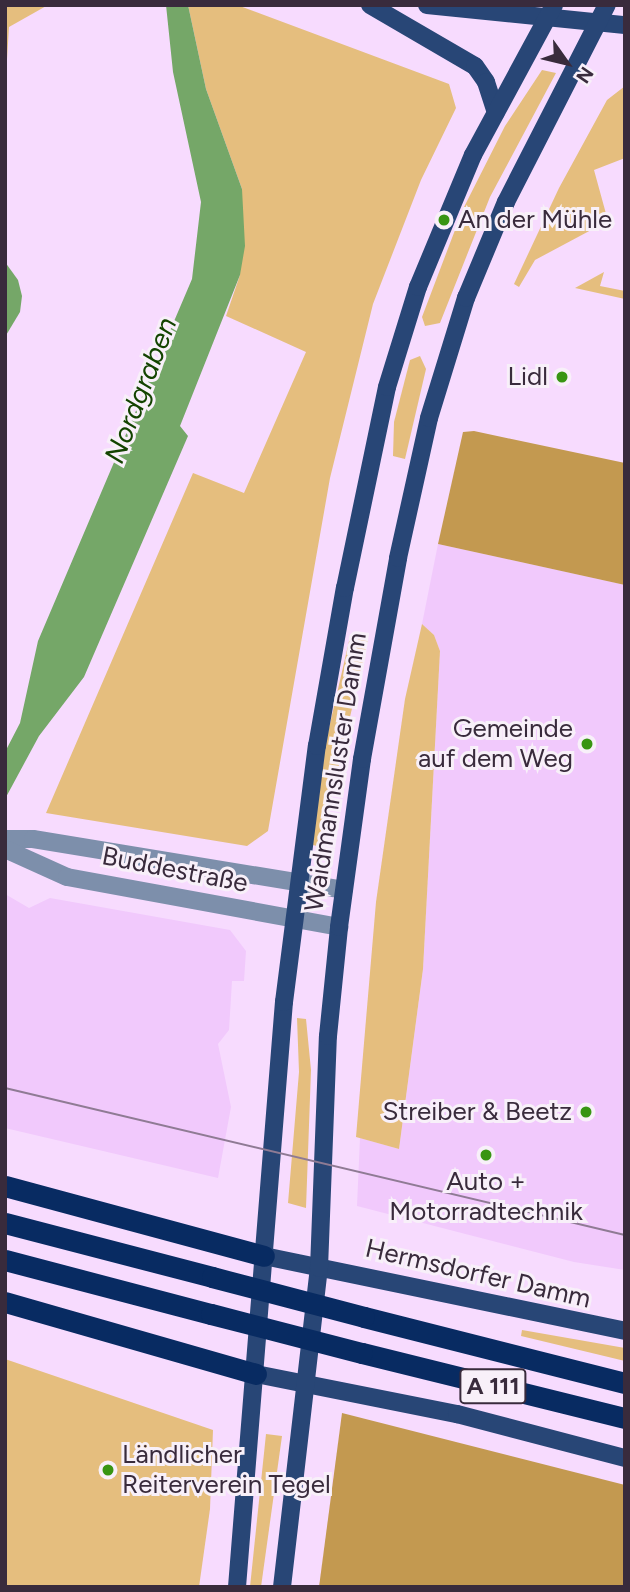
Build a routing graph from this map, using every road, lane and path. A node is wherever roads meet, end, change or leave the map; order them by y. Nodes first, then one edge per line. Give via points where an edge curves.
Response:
1 (370, 5) edge
2 (427, 5) edge
3 (607, 5) edge
4 (550, 12) edge
5 (599, 22) junction
6 (625, 24) edge
7 (496, 112) junction
8 (5, 839) edge
9 (5, 849) edge
10 (298, 883) junction
11 (344, 890) junction
12 (294, 918) junction
13 (339, 927) junction
14 (5, 1186) edge
15 (5, 1223) edge
16 (264, 1256) junction
17 (5, 1260) edge
18 (319, 1268) junction
19 (5, 1302) edge
20 (625, 1331) edge
21 (256, 1374) junction
22 (625, 1383) edge
23 (309, 1384) junction
24 (625, 1418) edge
25 (625, 1458) edge
26 (237, 1587) edge
27 (282, 1587) edge

1 - 7 main road via 475,66
2 - 4 main road
3 - 5 main road, Waidmannsluster Damm
4 - 5 main road
4 - 7 main road, Waidmannsluster Damm
5 - 6 main road
5 - 11 main road, Waidmannsluster Damm via 506,202 448,349 398,558
7 - 10 main road, Waidmannsluster Damm via 427,265 387,387 338,626
8 - 10 street, Buddestraße via 33,839
9 - 12 street, Buddestraße via 68,877
10 - 11 street, Buddestraße
10 - 12 main road, Waidmannsluster Damm
11 - 13 main road, Waidmannsluster Damm
12 - 13 street, Buddestraße
12 - 16 main road, Waidmannsluster Damm
13 - 18 main road, Waidmannsluster Damm via 328,1036
14 - 16 highway
15 - 22 highway, A 111, bridge
16 - 18 main road, Hermsdorfer Damm
16 - 21 main road, Waidmannsluster Damm
17 - 24 highway, A 111, bridge
18 - 20 main road, Hermsdorfer Damm
18 - 23 main road, Waidmannsluster Damm
19 - 21 highway
21 - 23 main road
21 - 26 main road, Waidmannsluster Damm
23 - 25 main road via 457,1415
23 - 27 main road, Waidmannsluster Damm

